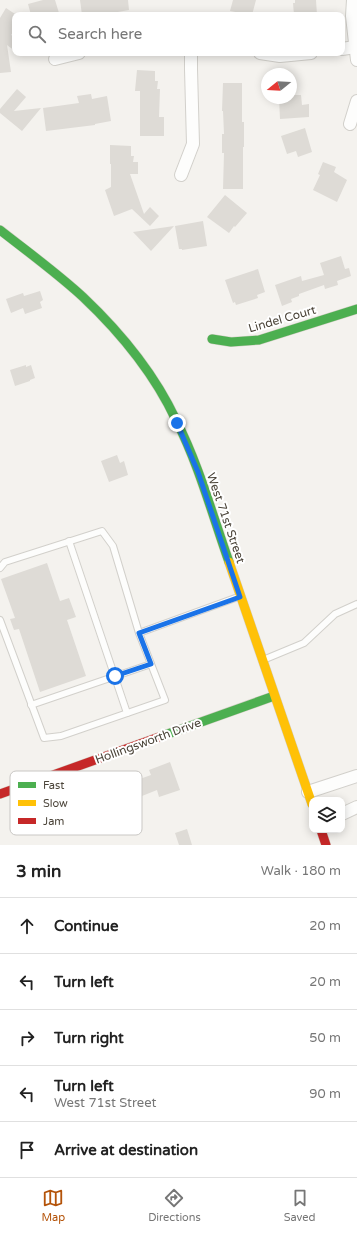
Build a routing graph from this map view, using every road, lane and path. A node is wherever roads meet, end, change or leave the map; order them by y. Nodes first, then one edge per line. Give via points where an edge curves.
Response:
1 (353, 0) edge
2 (355, 47) junction
3 (345, 49) edge
4 (66, 56) edge
5 (191, 56) edge
6 (54, 59) dead end
7 (357, 60) edge
8 (357, 101) edge
9 (350, 124) dead end
10 (181, 175) dead end
11 (0, 230) edge
12 (357, 309) edge
13 (212, 339) dead end
14 (69, 541) junction
15 (0, 568) edge
16 (240, 597) junction
17 (357, 604) edge
18 (0, 620) edge
19 (139, 633) junction
20 (262, 661) junction
21 (151, 664) junction
22 (115, 676) junction
23 (274, 696) junction
24 (31, 705) junction
25 (127, 713) junction
26 (64, 771) edge
27 (357, 776) edge
28 (10, 790) edge
29 (308, 792) junction
30 (0, 794) edge
31 (310, 797) edge
32 (357, 808) edge
33 (345, 813) edge
34 (322, 833) edge
35 (326, 845) edge

1 - 2 street via 351,12
2 - 3 street
2 - 7 street
4 - 6 street
5 - 10 street via 193,144
8 - 9 street
11 - 16 main road, West 71st Street via 94,308 122,338 147,372 172,412 190,450
12 - 13 main road, Lindel Court via 258,340 232,342
14 - 15 lane via 5,562
14 - 19 lane via 102,530 113,546
14 - 22 lane
16 - 19 lane
16 - 20 main road, West 71st Street
17 - 20 lane via 335,614 304,643
18 - 24 lane
19 - 21 lane
20 - 23 main road, West 71st Street
21 - 22 lane
21 - 25 lane via 165,700
22 - 24 lane
22 - 25 lane
23 - 26 main road, Hollingsworth Drive
23 - 29 main road, West 71st Street
24 - 25 lane via 44,738 62,736
27 - 29 street
28 - 30 main road, Hollingsworth Drive
29 - 31 main road, West 71st Street
32 - 33 street
34 - 35 main road

